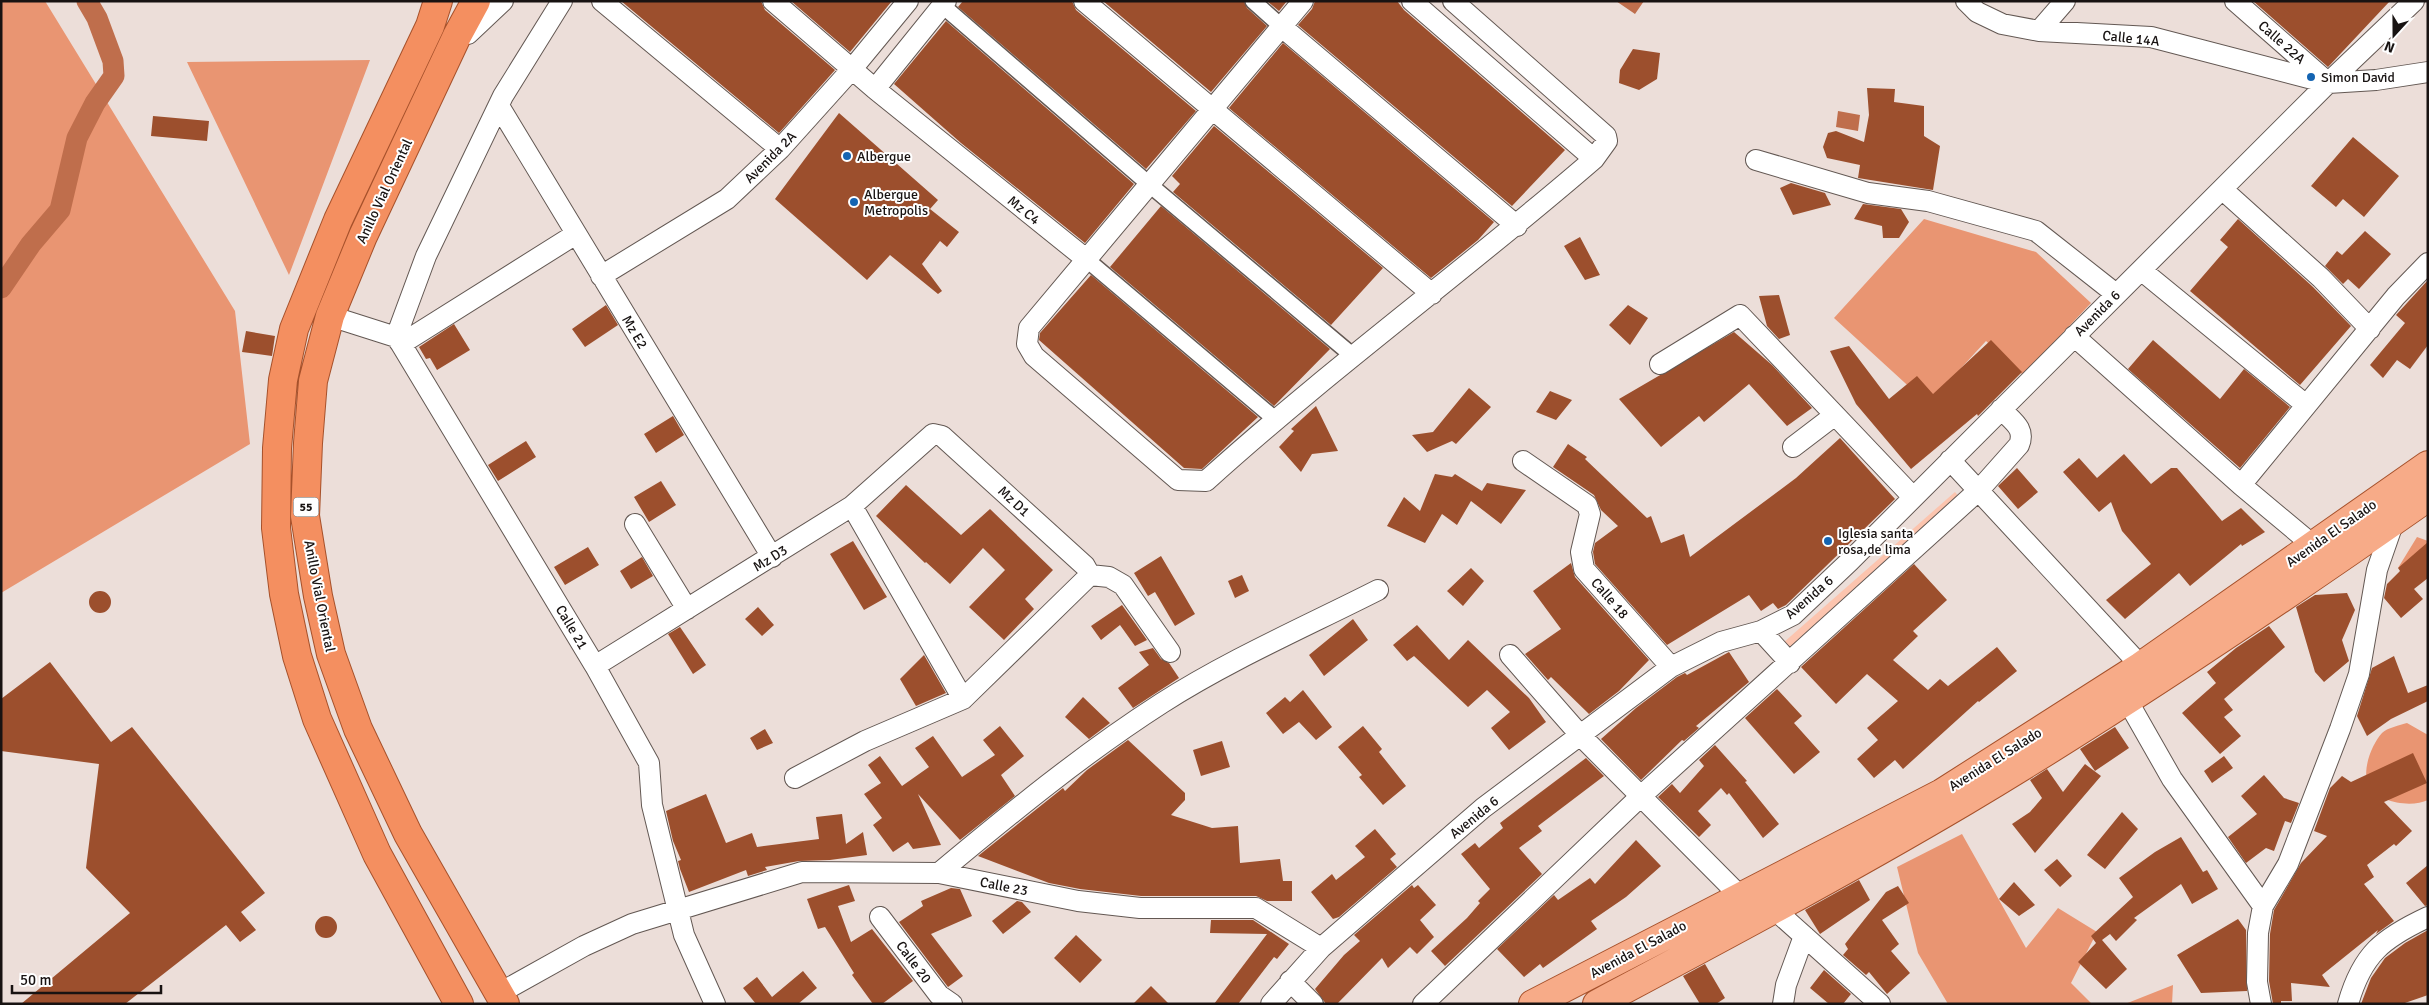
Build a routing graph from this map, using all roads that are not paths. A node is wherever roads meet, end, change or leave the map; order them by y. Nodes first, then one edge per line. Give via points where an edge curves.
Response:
1 (438, 1) edge
2 (476, 1) edge
3 (503, 1) edge
4 (562, 1) edge
5 (602, 1) edge
6 (774, 1) edge
7 (908, 1) edge
8 (1084, 1) edge
9 (1253, 1) edge
10 (1303, 1) edge
11 (1412, 1) edge
12 (1453, 1) edge
13 (1966, 1) edge
14 (2065, 1) edge
15 (2235, 1) edge
16 (945, 3) edge
17 (2406, 4) edge
18 (1282, 27) junction
19 (2038, 31) junction
20 (457, 36) junction
21 (852, 69) junction
22 (2428, 72) edge
23 (2328, 83) junction
24 (875, 89) junction
25 (499, 106) junction
26 (1212, 109) junction
27 (780, 150) junction
28 (1594, 159) junction
29 (1756, 160) dead end
30 (1150, 186) junction
31 (2222, 189) junction
32 (1517, 226) junction
33 (576, 234) junction
34 (1086, 259) junction
35 (2428, 263) edge
36 (2141, 270) junction
37 (601, 276) junction
38 (1432, 294) junction
39 (2116, 294) junction
40 (330, 316) junction
41 (2370, 329) junction
42 (2074, 336) junction
43 (398, 341) junction
44 (1353, 356) junction
45 (1660, 364) dead end
46 (2306, 405) junction
47 (2001, 409) junction
48 (1835, 415) junction
49 (1275, 419) junction
50 (933, 434) joint
51 (1793, 446) dead end
52 (1950, 460) junction
53 (1523, 461) dead end
54 (2428, 465) edge
55 (2241, 485) junction
56 (1980, 490) junction
57 (1913, 496) junction
58 (2428, 497) edge
59 (852, 506) junction
60 (2394, 521) junction
61 (635, 524) dead end
62 (2314, 546) junction
63 (772, 557) junction
64 (1090, 575) junction
65 (1378, 590) dead end
66 (687, 609) junction
67 (1761, 632) junction
68 (1170, 652) dead end
69 (1510, 655) dead end
70 (1790, 663) junction
71 (595, 666) junction
72 (2142, 666) junction
73 (1671, 667) junction
74 (963, 699) junction
75 (2127, 700) junction
76 (1581, 736) junction
77 (796, 778) dead end
78 (1641, 796) junction
79 (939, 873) junction
80 (1740, 896) junction
81 (2264, 906) junction
82 (679, 908) junction
83 (1776, 910) junction
84 (880, 917) dead end
85 (2428, 917) edge
86 (1804, 936) junction
87 (1321, 948) junction
88 (1290, 981) junction
89 (501, 999) edge
90 (459, 1004) edge
91 (715, 1004) edge
92 (952, 1004) edge
93 (1271, 1004) edge
94 (1312, 1004) edge
95 (1422, 1004) edge
96 (1533, 1004) edge
97 (1597, 1004) edge
98 (1783, 1004) edge
99 (1880, 1004) edge
100 (2261, 1004) edge
101 (2348, 1004) edge

1 - 90 highway, Anillo Vial Oriental / 55 via 430,26 338,220 294,330 283,380 276,448 276,528 284,594 297,656 317,719 377,854
2 - 20 highway, Anillo Vial Oriental / 55
3 - 20 street via 468,34
4 - 25 street
5 - 27 street
6 - 21 street, Mz C4
7 - 21 street, Avenida 2A
8 - 26 street
9 - 18 street
10 - 18 street
11 - 28 street
12 - 28 street via 1606,136 1604,148
13 - 19 street, Calle 14A via 1977,12 2002,24
14 - 19 street
15 - 23 street, Calle 22A
16 - 24 street
16 - 30 street
17 - 23 street, Avenida 6
18 - 26 street
18 - 32 street
19 - 23 street, Calle 14A via 2151,37
20 - 40 highway, Anillo Vial Oriental / 55 via 363,236
21 - 24 street, Mz C4
21 - 27 street, Avenida 2A
22 - 23 street
23 - 31 street, Avenida 6
24 - 34 street, Mz C4
25 - 33 street, Mz E2
25 - 43 street via 426,256
26 - 30 street
26 - 38 street
27 - 37 street, Avenida 2A via 727,199
28 - 32 street
29 - 39 street via 1868,193 1928,201 2036,231
30 - 34 street
30 - 44 street
31 - 36 street, Avenida 6
31 - 41 street via 2320,278
32 - 38 street
33 - 37 street, Mz E2
33 - 43 street
34 - 49 street, Mz C4
34 - 49 street via 1029,328 1027,344 1034,356 1178,480 1206,481
35 - 41 street
36 - 39 street, Avenida 6
36 - 46 street
37 - 63 street, Mz E2
38 - 44 street
39 - 42 street, Avenida 6
40 - 43 street
40 - 89 highway, Anillo Vial Oriental / 55 via 313,381 306,516 331,654 358,729 408,834
41 - 46 street
42 - 47 street, Avenida 6
42 - 55 street
43 - 71 street, Calle 21
44 - 49 street
45 - 48 street via 1740,315
46 - 55 street
47 - 52 street, Avenida 6
47 - 56 street via 2022,430 2022,437 2019,445
48 - 51 street
48 - 57 street
50 - 59 street, Mz D3
50 - 64 street, Mz D1 via 942,436 1085,566
52 - 56 street
52 - 57 street, Avenida 6
53 - 73 street, Calle 18 via 1587,506 1590,514 1580,552 1584,568
54 - 62 main road, Avenida El Salado
55 - 62 street
56 - 70 street
56 - 72 street
57 - 67 street, Avenida 6 via 1799,610
58 - 60 main road, Avenida El Salado
59 - 63 street, Mz D3
59 - 74 street
60 - 75 main road, Avenida El Salado
60 - 81 street via 2377,570 2359,674 2292,855
61 - 66 street
62 - 72 main road, Avenida El Salado
63 - 66 street, Mz D3
64 - 68 street via 1110,578 1123,585
64 - 74 street
65 - 79 street via 1164,701 1018,808
66 - 71 street, Mz D3
67 - 70 street
67 - 73 street, Avenida 6 via 1720,642
69 - 76 street
70 - 78 street
71 - 82 street, Calle 21 via 649,763 652,805
72 - 80 main road, Avenida El Salado via 1942,792
73 - 76 street, Avenida 6
74 - 77 street via 864,741
75 - 81 street via 2172,779
75 - 83 main road, Avenida El Salado via 1966,800
76 - 78 street
76 - 87 street, Avenida 6 via 1476,814
78 - 80 street
78 - 95 street
79 - 82 street, Calle 23 via 802,872
79 - 87 street, Calle 23 via 1078,901 1124,906 1256,908
80 - 96 main road, Avenida El Salado
81 - 100 street via 2258,933 2257,982
82 - 89 street, Calle 23 via 632,924 584,946
82 - 91 street, Calle 21 via 684,936
83 - 86 street
83 - 97 main road, Avenida El Salado
84 - 92 street, Calle 20 via 939,995
85 - 101 street via 2388,938 2367,958
86 - 98 street via 1786,985
86 - 99 street
87 - 88 street, Avenida 6
88 - 93 street, Avenida 6
88 - 94 street

